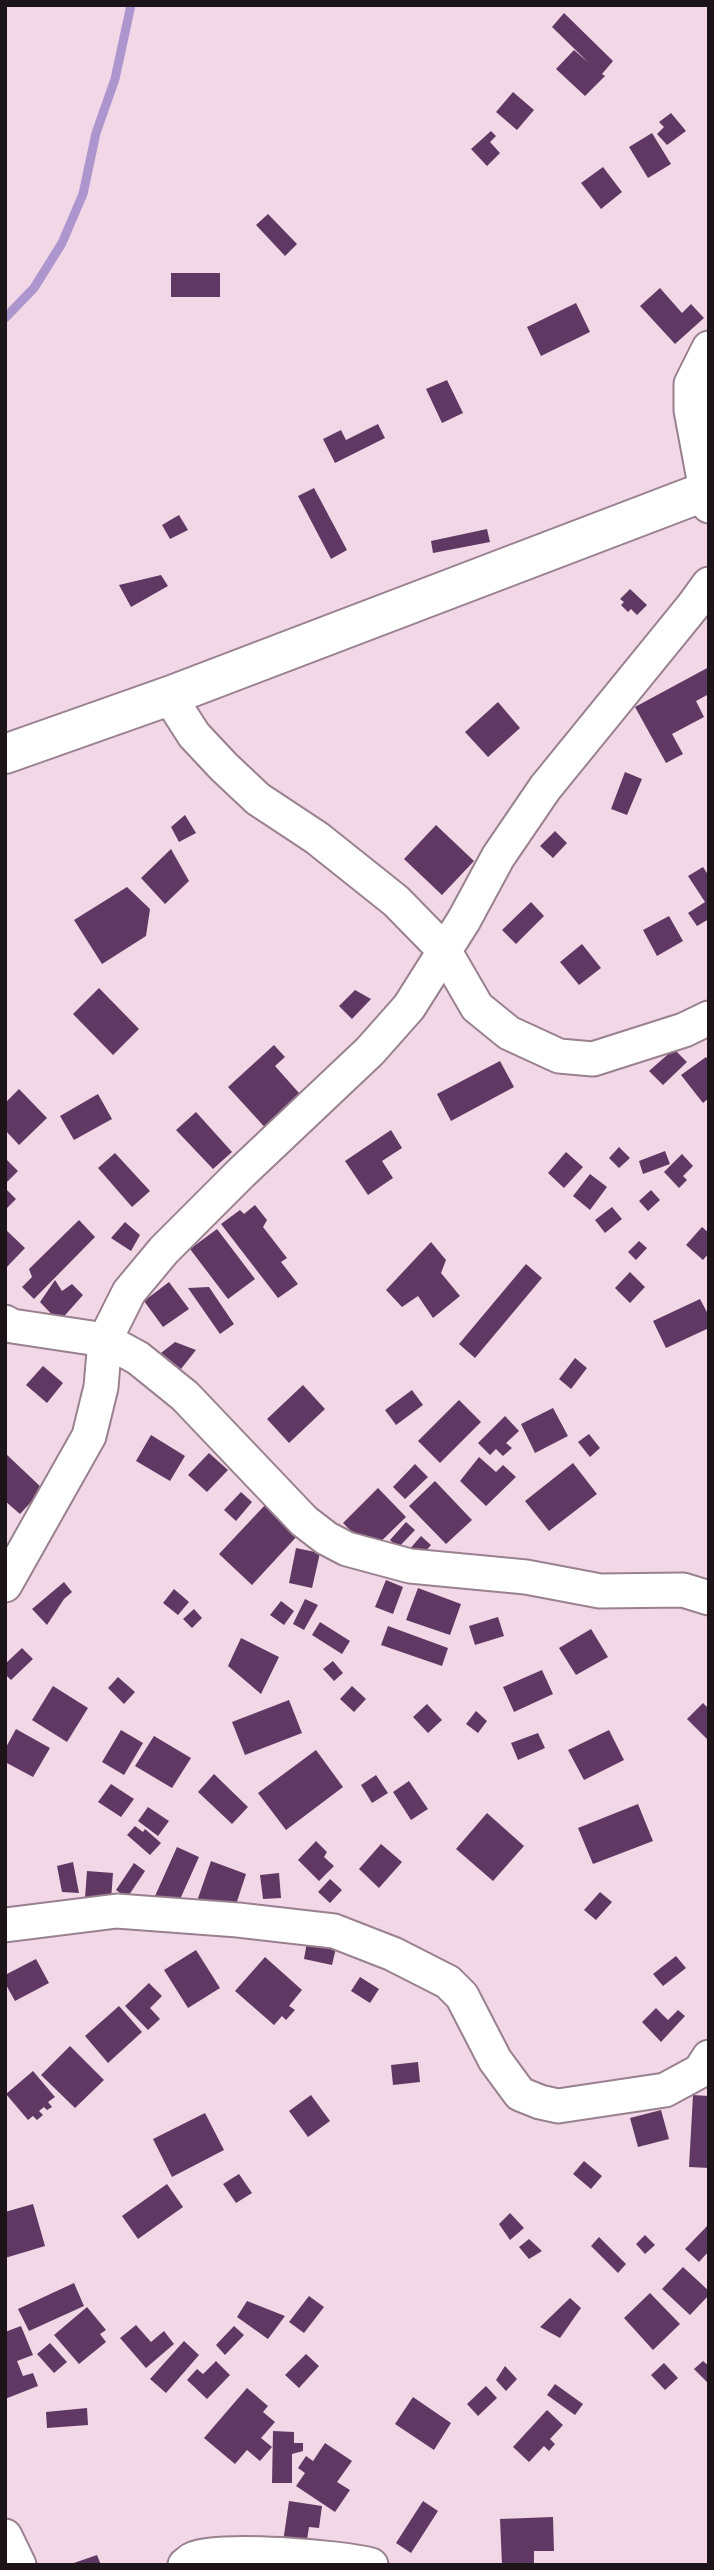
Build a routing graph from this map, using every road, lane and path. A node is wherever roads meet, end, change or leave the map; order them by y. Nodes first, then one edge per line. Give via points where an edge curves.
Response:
1 (709, 348) edge
2 (707, 496) edge
3 (709, 584) edge
4 (169, 696) junction
5 (5, 754) edge
6 (444, 950) junction
7 (709, 1018) edge
8 (5, 1322) edge
9 (105, 1340) junction
10 (5, 1584) edge
11 (709, 1598) edge
12 (5, 1925) edge
13 (709, 2057) edge
14 (5, 2536) edge
15 (19, 2565) edge
16 (184, 2565) edge
17 (371, 2565) edge

1 - 2 street via 691,384 692,422
2 - 4 main road
3 - 6 street via 545,788
4 - 5 main road
4 - 6 street via 194,735 249,791 356,867
6 - 7 street via 477,1007 509,1033 559,1056 593,1059
6 - 9 street via 409,1007 370,1051 164,1250 129,1292
8 - 9 street
9 - 10 street via 101,1387 89,1436
9 - 11 street via 138,1358 185,1396 304,1521 347,1549 410,1566 526,1577 600,1591 683,1590
12 - 13 street via 117,1910 334,1931 447,1982 462,1996 495,2060 520,2094 558,2106 665,2090 700,2071
14 - 15 street
16 - 17 street via 195,2558 226,2554

